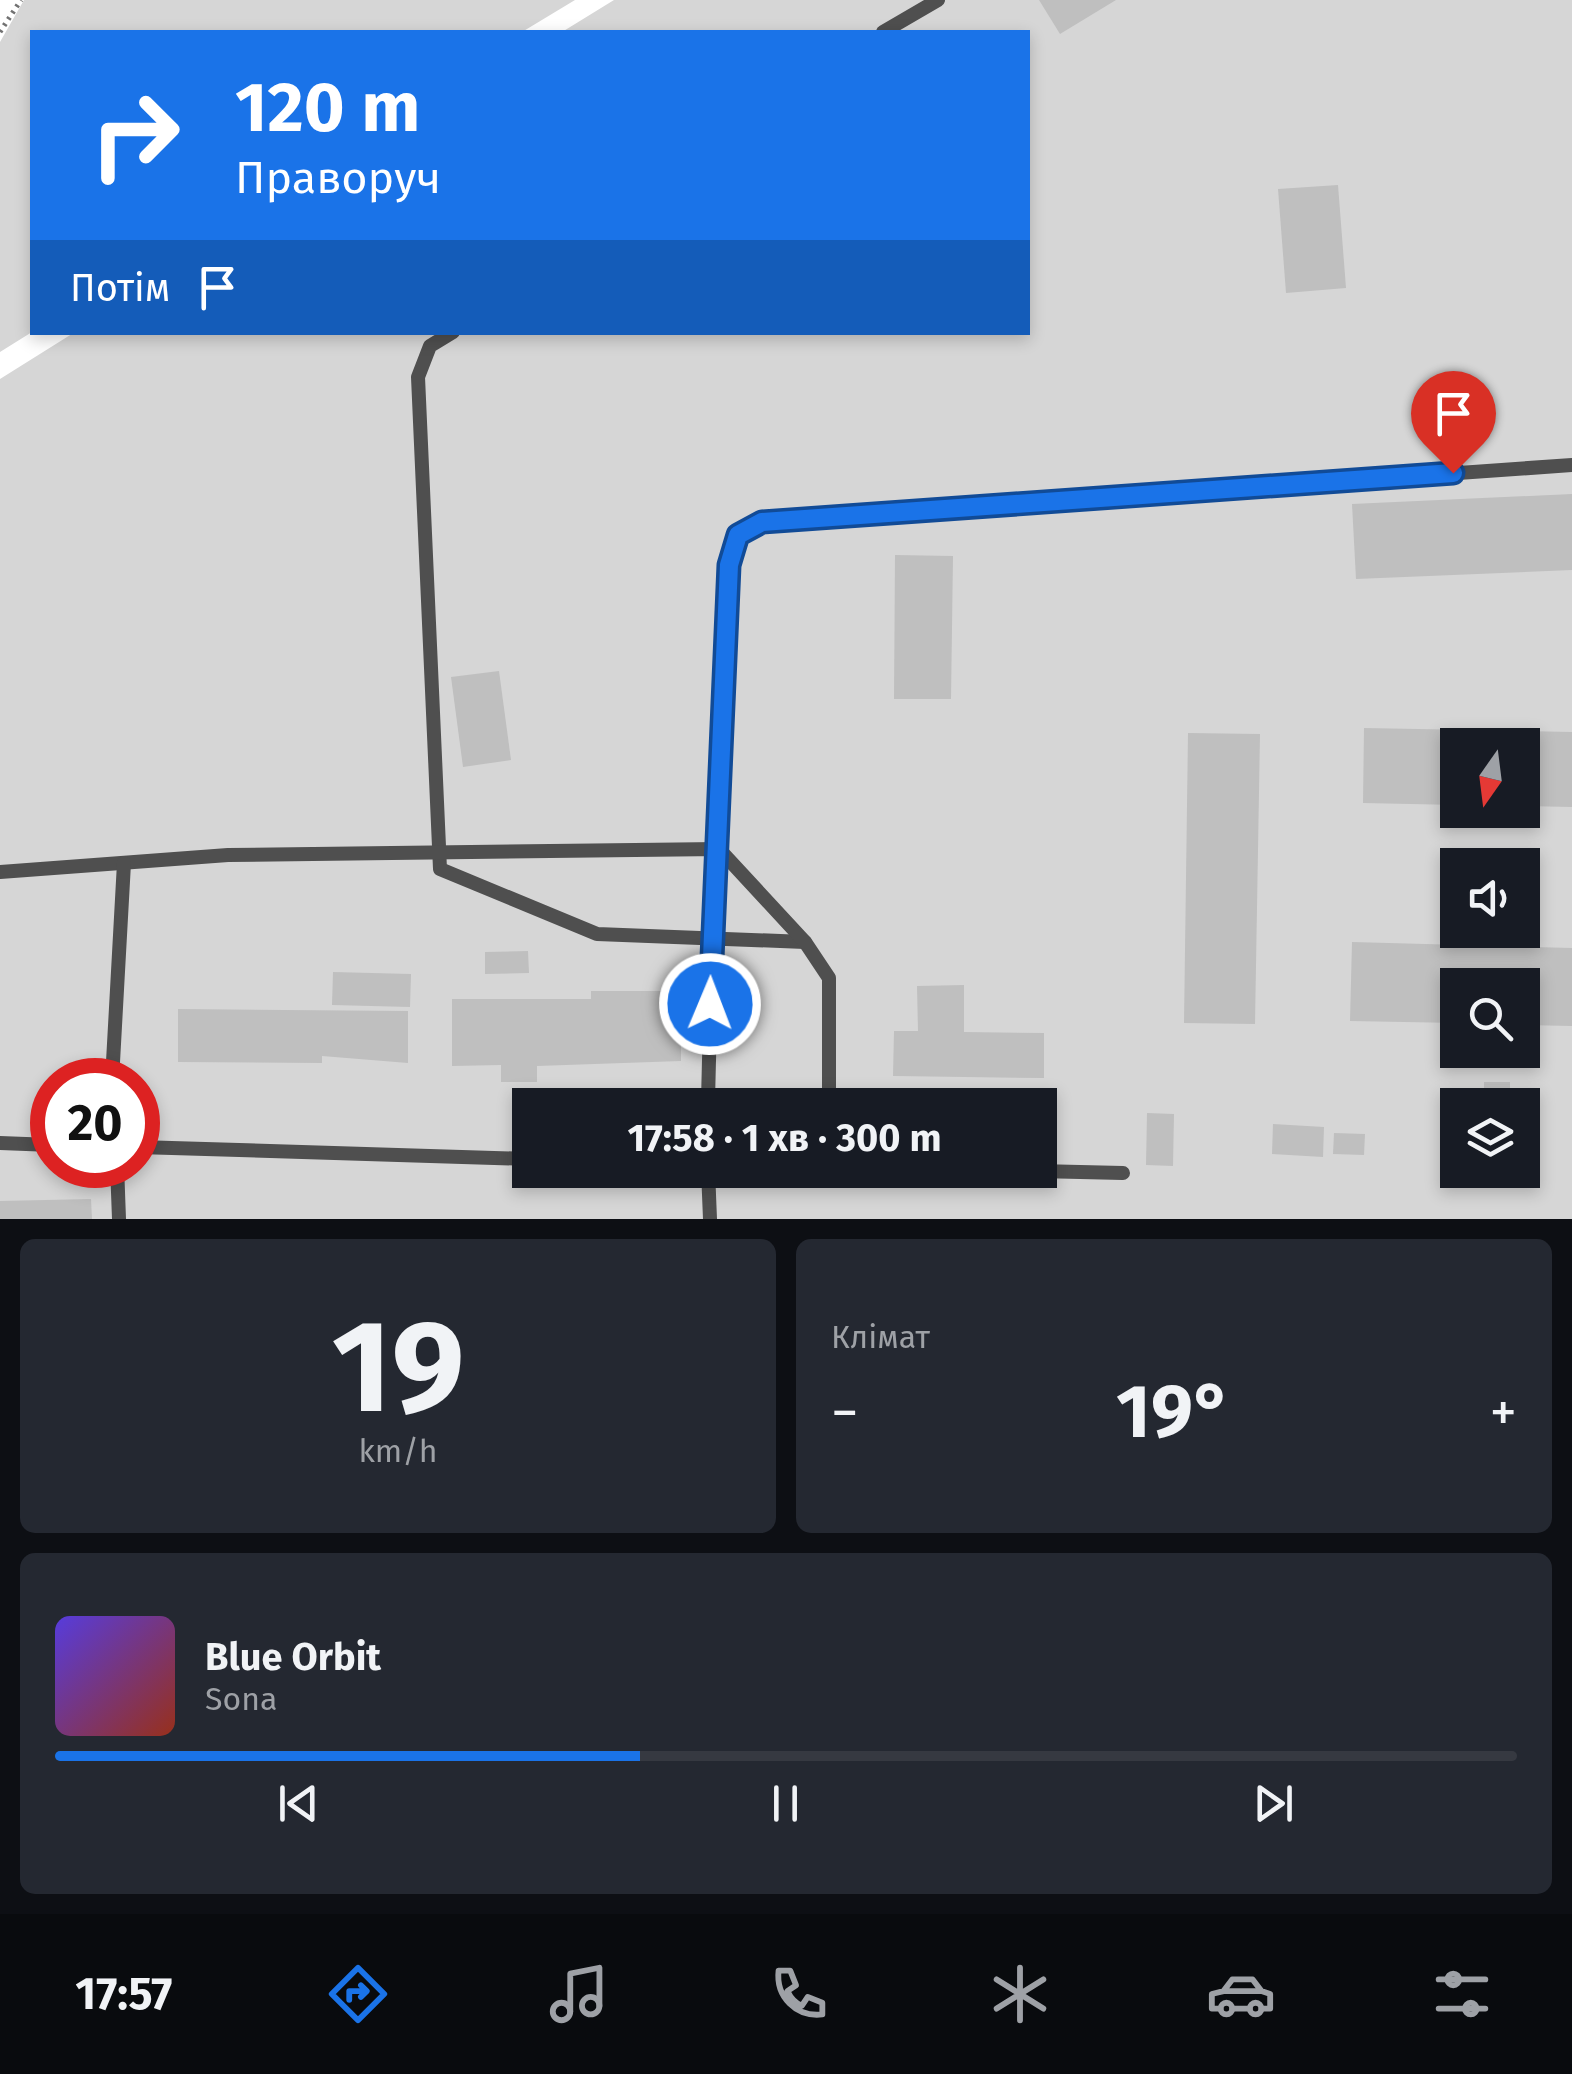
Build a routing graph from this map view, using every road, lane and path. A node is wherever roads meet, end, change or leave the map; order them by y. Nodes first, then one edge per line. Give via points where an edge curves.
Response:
1 (21, 0) edge
2 (938, 0) edge
3 (886, 30) edge
4 (0, 32) edge
5 (448, 335) edge
6 (1572, 465) edge
7 (719, 849) junction
8 (439, 855) junction
9 (124, 862) junction
10 (0, 872) edge
11 (711, 936) junction
12 (805, 942) junction
13 (113, 1058) edge
14 (708, 1088) edge
15 (829, 1088) edge
16 (0, 1143) edge
17 (30, 1144) edge
18 (160, 1148) edge
19 (512, 1157) edge
20 (1057, 1171) edge
21 (1124, 1173) dead end
22 (118, 1188) edge
23 (709, 1188) edge
24 (119, 1219) edge
25 (710, 1219) edge

1 - 4 path
2 - 3 lane
5 - 8 lane via 430,346 418,377
6 - 7 lane via 762,522 738,535 729,565
7 - 8 lane
7 - 11 lane
7 - 12 lane
8 - 9 lane
8 - 11 lane via 440,869 597,934
9 - 10 lane
9 - 13 lane
11 - 12 lane
11 - 14 lane
12 - 15 lane via 829,978
16 - 17 lane
18 - 19 lane
20 - 21 lane
22 - 24 lane
23 - 25 lane

